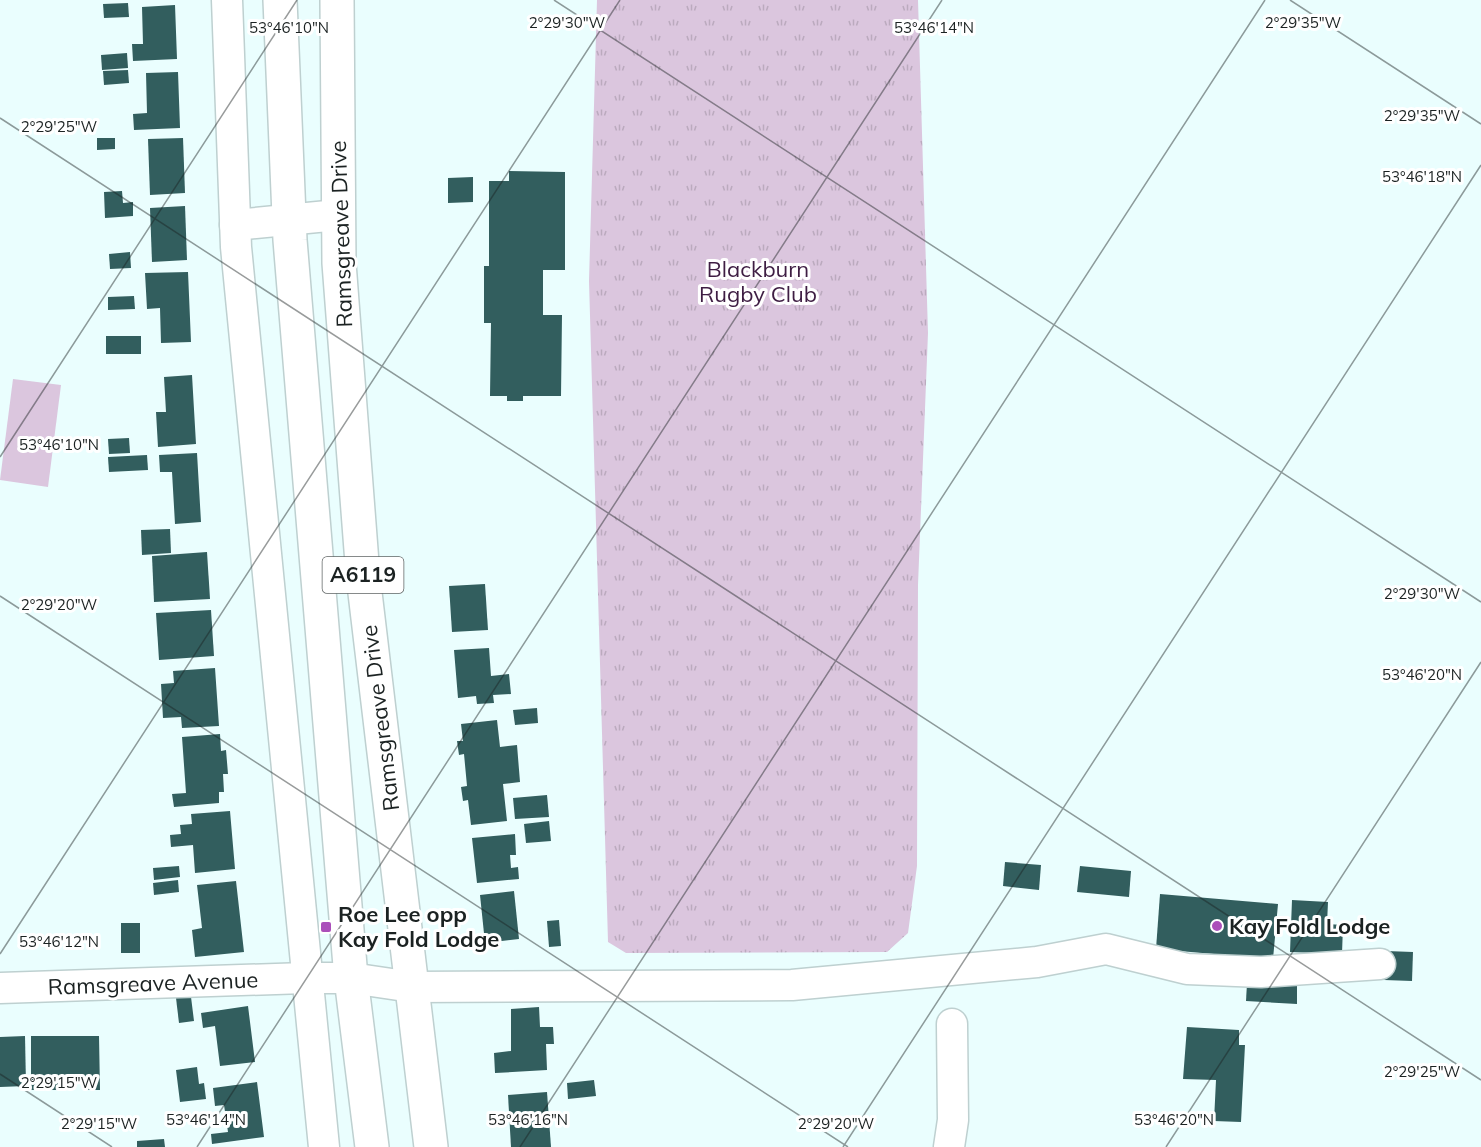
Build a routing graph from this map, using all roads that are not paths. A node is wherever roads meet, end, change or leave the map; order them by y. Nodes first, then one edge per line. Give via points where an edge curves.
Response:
1 (227, 0) edge
2 (280, 0) edge
3 (337, 0) edge
4 (338, 215) junction
5 (290, 220) junction
6 (235, 225) junction
7 (1380, 964) dead end
8 (305, 978) junction
9 (351, 978) junction
10 (412, 987) junction
11 (0, 988) edge
12 (951, 1024) dead end
13 (324, 1147) edge
14 (372, 1147) edge
15 (431, 1147) edge
16 (949, 1147) edge

1 - 6 street
2 - 5 highway, Ramsgreave Drive / A6119
3 - 4 highway, Ramsgreave Drive / A6119
4 - 5 street
4 - 10 highway, Ramsgreave Drive / A6119 via 363,576
5 - 6 street
5 - 9 highway, Ramsgreave Drive / A6119
6 - 8 street
7 - 10 street, Ramsgreave Avenue via 1261,972 1187,969 1106,949 1025,963 792,985
8 - 9 street, Ramsgreave Avenue
8 - 11 street, Ramsgreave Avenue
8 - 13 street
9 - 10 street, Ramsgreave Avenue
9 - 14 highway, Ramsgreave Drive / A6119
10 - 15 highway, Ramsgreave Drive / A6119
12 - 16 street via 953,1120

